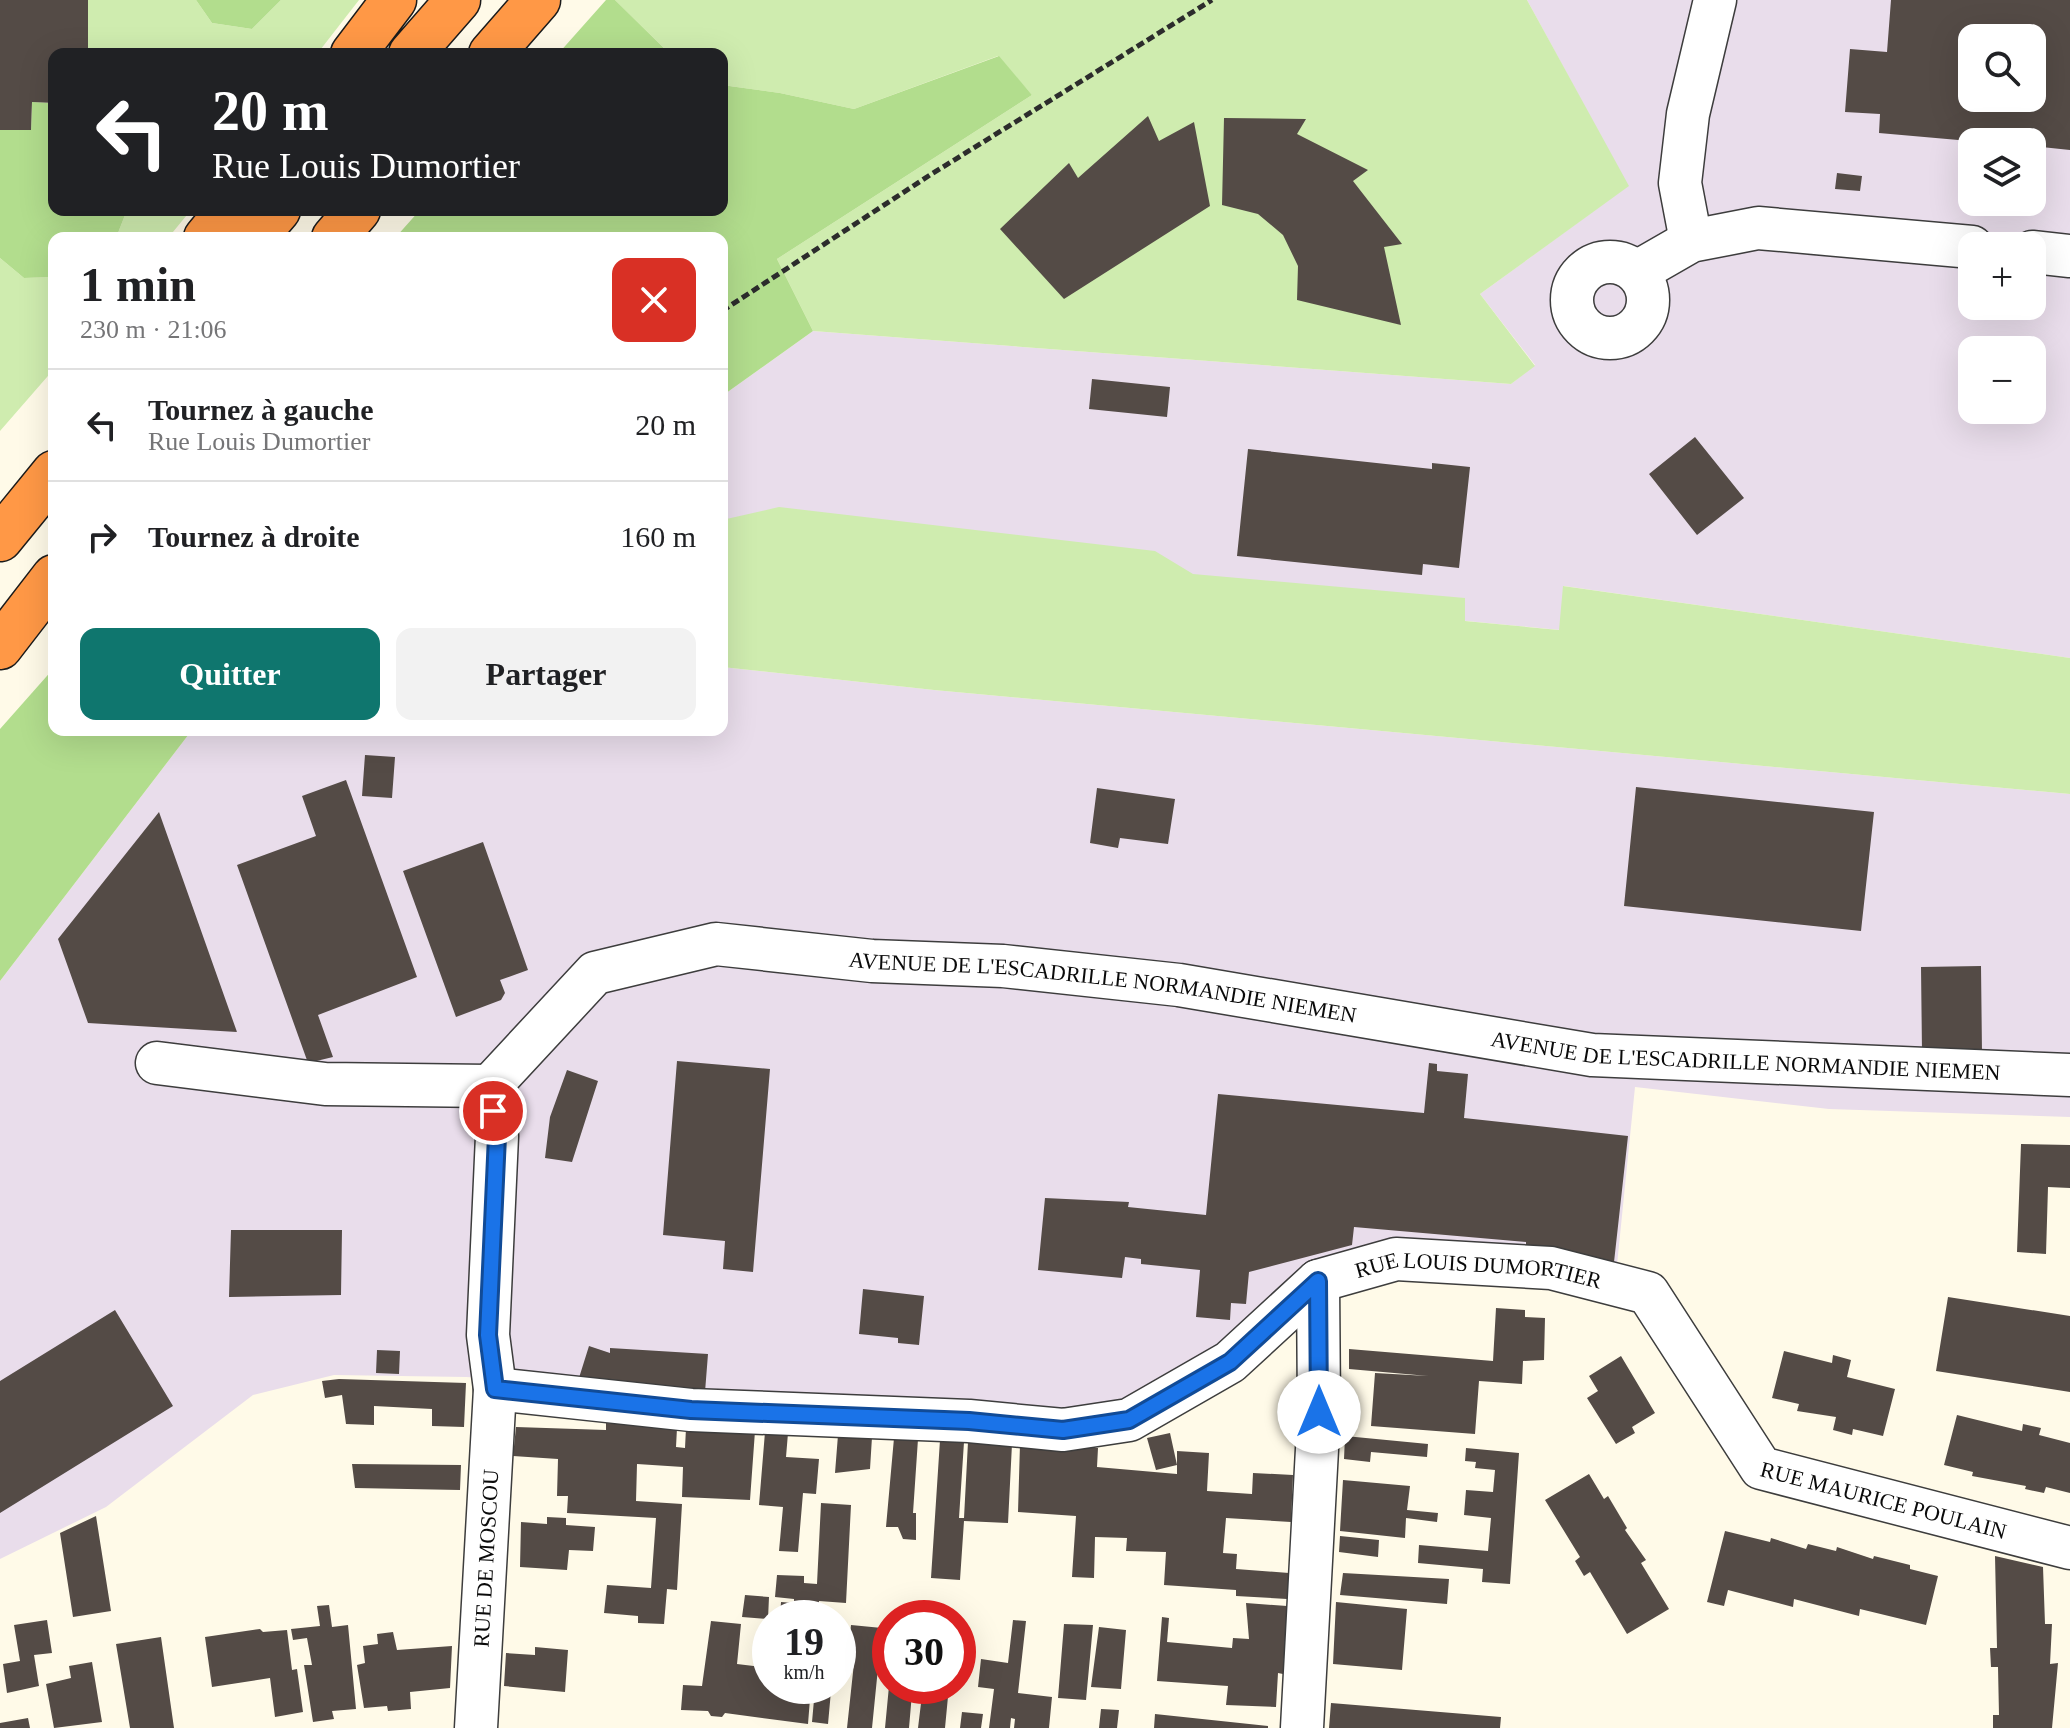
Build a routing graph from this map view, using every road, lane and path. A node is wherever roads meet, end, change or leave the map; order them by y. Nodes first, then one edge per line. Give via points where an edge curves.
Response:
1 (394, 0) edge
2 (458, 0) edge
3 (538, 0) edge
4 (1212, 0) edge
5 (1715, 0) edge
6 (358, 48) edge
7 (416, 48) edge
8 (496, 48) edge
9 (224, 216) edge
10 (273, 216) edge
11 (353, 216) edge
12 (211, 232) edge
13 (259, 232) edge
14 (339, 232) edge
15 (1691, 241) junction
16 (1958, 246) edge
17 (2046, 253) edge
18 (2070, 256) edge
19 (1637, 272) dead end
20 (728, 307) edge
21 (48, 480) edge
22 (0, 539) edge
23 (48, 585) edge
24 (0, 647) edge
25 (157, 1063) dead end
26 (2070, 1075) edge
27 (490, 1086) junction
28 (1318, 1281) junction
29 (1648, 1293) joint
30 (495, 1389) junction
31 (2070, 1548) edge
32 (476, 1727) edge
33 (1302, 1728) edge

1 - 6 highway
2 - 7 highway
3 - 8 highway
4 - 20 path
5 - 15 street via 1688,114 1680,183
9 - 12 highway
10 - 13 highway
11 - 14 highway
15 - 16 street via 1758,228
15 - 19 street
17 - 18 street
21 - 22 highway
23 - 24 highway
25 - 27 street via 325,1084
26 - 27 street, AVENUE DE L'ESCADRILLE NORMANDIE NIEMEN via 1592,1055 1179,985 716,944 595,973
27 - 30 street via 497,1136 488,1335
28 - 29 street, RUE LOUIS DUMORTIER via 1396,1259 1551,1268
28 - 30 street, RUE LOUIS DUMORTIER via 1217,1369 1129,1420 1063,1430 691,1410
28 - 33 street via 1319,1412
29 - 31 street, RUE MAURICE POULAIN via 1761,1468
30 - 32 street, RUE DE MOSCOU

